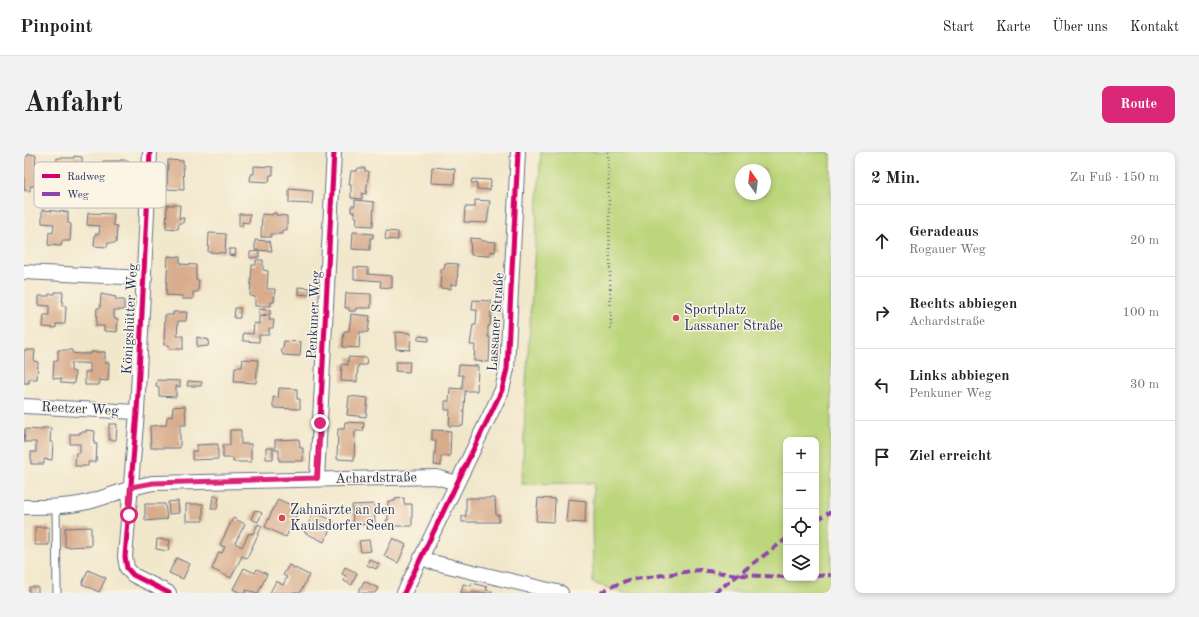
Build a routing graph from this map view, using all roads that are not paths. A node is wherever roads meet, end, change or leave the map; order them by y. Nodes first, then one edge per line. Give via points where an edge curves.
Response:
1 (150, 152) edge
2 (334, 152) edge
3 (518, 152) edge
4 (150, 162) edge
5 (148, 208) edge
6 (24, 272) edge
7 (145, 278) junction
8 (24, 406) edge
9 (137, 412) junction
10 (317, 478) junction
11 (457, 483) junction
12 (131, 487) junction
13 (56, 506) junction
14 (24, 507) edge
15 (422, 557) junction
16 (57, 593) edge
17 (168, 593) edge
18 (404, 593) edge
19 (561, 593) edge

1 - 4 street, Königshütter Weg
2 - 10 street, Penkuner Weg
3 - 11 street, Lassaner Straße via 507,369 495,406
5 - 7 street, Königshütter Weg
6 - 7 street
7 - 9 street, Königshütter Weg
8 - 9 street, Reetzer Weg
9 - 12 street, Königshütter Weg
10 - 11 street, Achardstraße via 436,477
10 - 12 street, Achardstraße via 153,483
11 - 15 street, Lassaner Straße
12 - 13 street, Achardstraße via 88,502
12 - 17 street, Königshütter Weg via 125,557 127,568 133,576
13 - 14 street, Achardstraße
13 - 16 lane
15 - 18 street, Lassaner Straße
15 - 19 street via 432,562

